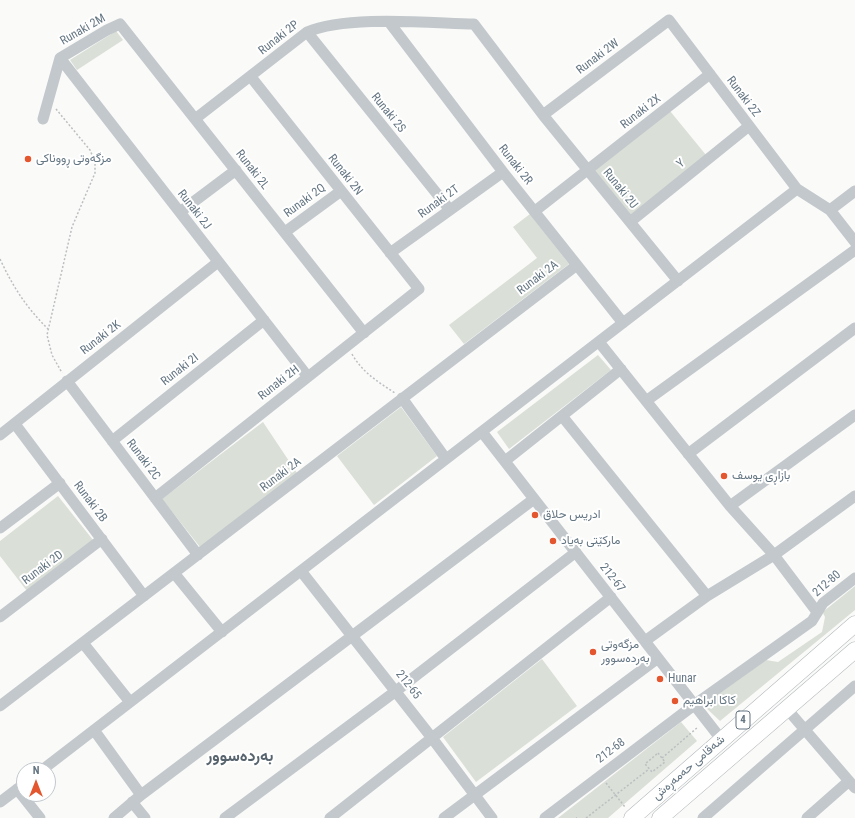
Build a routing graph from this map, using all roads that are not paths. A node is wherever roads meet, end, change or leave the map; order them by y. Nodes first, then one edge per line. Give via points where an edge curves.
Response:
1 (669, 20) joint
2 (389, 22) junction
3 (120, 24) joint
4 (306, 32) junction
5 (60, 58) junction
6 (710, 74) junction
7 (250, 77) junction
8 (543, 114) junction
9 (43, 119) dead end
10 (195, 119) junction
11 (749, 126) junction
12 (236, 170) junction
13 (588, 170) junction
14 (503, 172) junction
15 (797, 189) junction
16 (341, 191) junction
17 (855, 191) edge
18 (450, 210) junction
19 (830, 210) junction
20 (180, 212) junction
21 (535, 212) junction
22 (630, 222) junction
23 (285, 232) junction
24 (855, 242) edge
25 (855, 250) edge
26 (390, 253) junction
27 (218, 262) junction
28 (577, 265) junction
29 (678, 281) junction
30 (419, 289) joint
31 (264, 320) junction
32 (623, 324) junction
33 (855, 328) edge
34 (364, 333) junction
35 (599, 342) junction
36 (621, 369) junction
37 (308, 377) junction
38 (67, 381) junction
39 (402, 398) junction
40 (646, 400) junction
41 (855, 415) edge
42 (562, 416) junction
43 (15, 424) junction
44 (482, 432) junction
45 (0, 435) edge
46 (112, 441) junction
47 (688, 454) junction
48 (446, 459) junction
49 (505, 461) junction
50 (60, 483) junction
51 (855, 496) edge
52 (155, 498) junction
53 (534, 499) junction
54 (730, 506) junction
55 (0, 528) edge
56 (102, 539) junction
57 (576, 552) junction
58 (198, 555) junction
59 (774, 555) junction
60 (301, 571) junction
61 (174, 573) junction
62 (855, 578) edge
63 (144, 596) junction
64 (707, 596) junction
65 (611, 597) junction
66 (818, 612) junction
67 (0, 617) edge
68 (855, 624) edge
69 (222, 632) junction
70 (353, 637) junction
71 (645, 641) junction
72 (83, 643) junction
73 (855, 650) edge
74 (658, 658) junction
75 (855, 686) edge
76 (396, 691) junction
77 (130, 702) junction
78 (694, 705) junction
79 (0, 706) edge
80 (787, 708) junction
81 (94, 730) junction
82 (806, 730) junction
83 (432, 738) junction
84 (721, 740) junction
85 (52, 762) edge
86 (852, 785) edge
87 (16, 790) edge
88 (474, 794) junction
89 (137, 799) junction
90 (0, 802) edge
91 (30, 802) edge
92 (629, 813) edge
93 (40, 818) edge
94 (114, 818) edge
95 (145, 818) edge
96 (225, 818) edge
97 (330, 818) edge
98 (444, 818) edge
99 (492, 818) edge
100 (545, 818) edge
101 (660, 818) edge
102 (703, 818) edge
103 (807, 818) edge

1 - 6 street, Runaki 2Z
1 - 8 street, Runaki 2W
2 - 4 street, Runaki 2P via 318,27
2 - 8 street, Runaki 2P via 474,24
2 - 14 street, Runaki 2R
3 - 5 street, Runaki 2M
3 - 10 street, Runaki 2L
4 - 7 street, Runaki 2P
4 - 18 street, Runaki 2S
5 - 9 street
5 - 20 street, Runaki 2J
6 - 11 street, Runaki 2Z
6 - 13 street, Runaki 2X
7 - 10 street, Runaki 2P
7 - 16 street, Runaki 2N
8 - 13 street, Runaki 2U
10 - 12 street, Runaki 2L
11 - 15 street, Runaki 2Z
11 - 22 street, Y
12 - 20 street
12 - 23 street, Runaki 2L
13 - 21 street, Runaki 2X
13 - 22 street, Runaki 2U
14 - 18 street, Runaki 2T
14 - 21 street, Runaki 2R
15 - 19 street
15 - 29 street
16 - 23 street, Runaki 2Q
16 - 26 street, Runaki 2N
17 - 19 street
18 - 26 street, Runaki 2T
19 - 24 street
20 - 27 street, Runaki 2J
21 - 28 street, Runaki 2R
22 - 29 street, Runaki 2U
23 - 34 street, Runaki 2L
25 - 40 street
26 - 30 street, Runaki 2N
27 - 31 street, Runaki 2J
27 - 38 street, Runaki 2K
28 - 32 street, Runaki 2R
28 - 39 street, Runaki 2A
29 - 32 street
30 - 34 street, Runaki 2H
31 - 37 street, Runaki 2J
31 - 46 street, Runaki 2I
32 - 35 street
33 - 47 street
34 - 37 street, Runaki 2H
35 - 36 street
35 - 44 street
36 - 40 street
36 - 42 street
37 - 52 street, Runaki 2H
38 - 43 street, Runaki 2K
38 - 46 street, Runaki 2C
39 - 48 street
39 - 58 street, Runaki 2A
40 - 47 street
41 - 54 street
42 - 49 street
42 - 64 street
43 - 45 street, Runaki 2K
43 - 50 street, Runaki 2B
44 - 48 street
44 - 49 street, 212-67
46 - 52 street, Runaki 2C
47 - 54 street
48 - 60 street
49 - 53 street, 212-67
50 - 55 street
50 - 56 street, Runaki 2B
51 - 59 street
52 - 58 street, Runaki 2C
53 - 57 street, 212-67
53 - 70 street
54 - 59 street
56 - 63 street, Runaki 2B
56 - 67 street, Runaki 2D
57 - 65 street, 212-67
57 - 76 street
58 - 61 street, Runaki 2A
59 - 64 street
59 - 66 street
60 - 69 street
60 - 70 street, 212-65
61 - 63 street, Runaki 2A
61 - 69 street
62 - 66 street, 212-80 via 823,603
63 - 72 street, Runaki 2A
64 - 71 street
65 - 71 street, 212-67
65 - 83 street
66 - 78 street, 212-80 via 812,621
68 - 84 highway, شەقامی حەمەڕەش / 4
69 - 77 street
70 - 76 street, 212-65
70 - 89 street
71 - 74 street, 212-67
72 - 77 street
72 - 79 street, Runaki 2A
73 - 80 highway, شەقامی حەمەڕەش / 4
74 - 78 street, 212-67
74 - 88 street
75 - 82 street
76 - 83 street, 212-65
76 - 96 street
77 - 81 street
78 - 84 street, 212-67
78 - 100 street, 212-68
80 - 82 street
80 - 101 highway, شەقامی حەمەڕەش / 4
81 - 85 street
81 - 89 street
82 - 86 street
82 - 102 street
83 - 88 street, 212-65
83 - 97 street
84 - 92 highway, شەقامی حەمەڕەش / 4
86 - 103 street
87 - 90 street
88 - 98 street
88 - 99 street, 212-65
89 - 94 street
89 - 95 street
91 - 93 street

